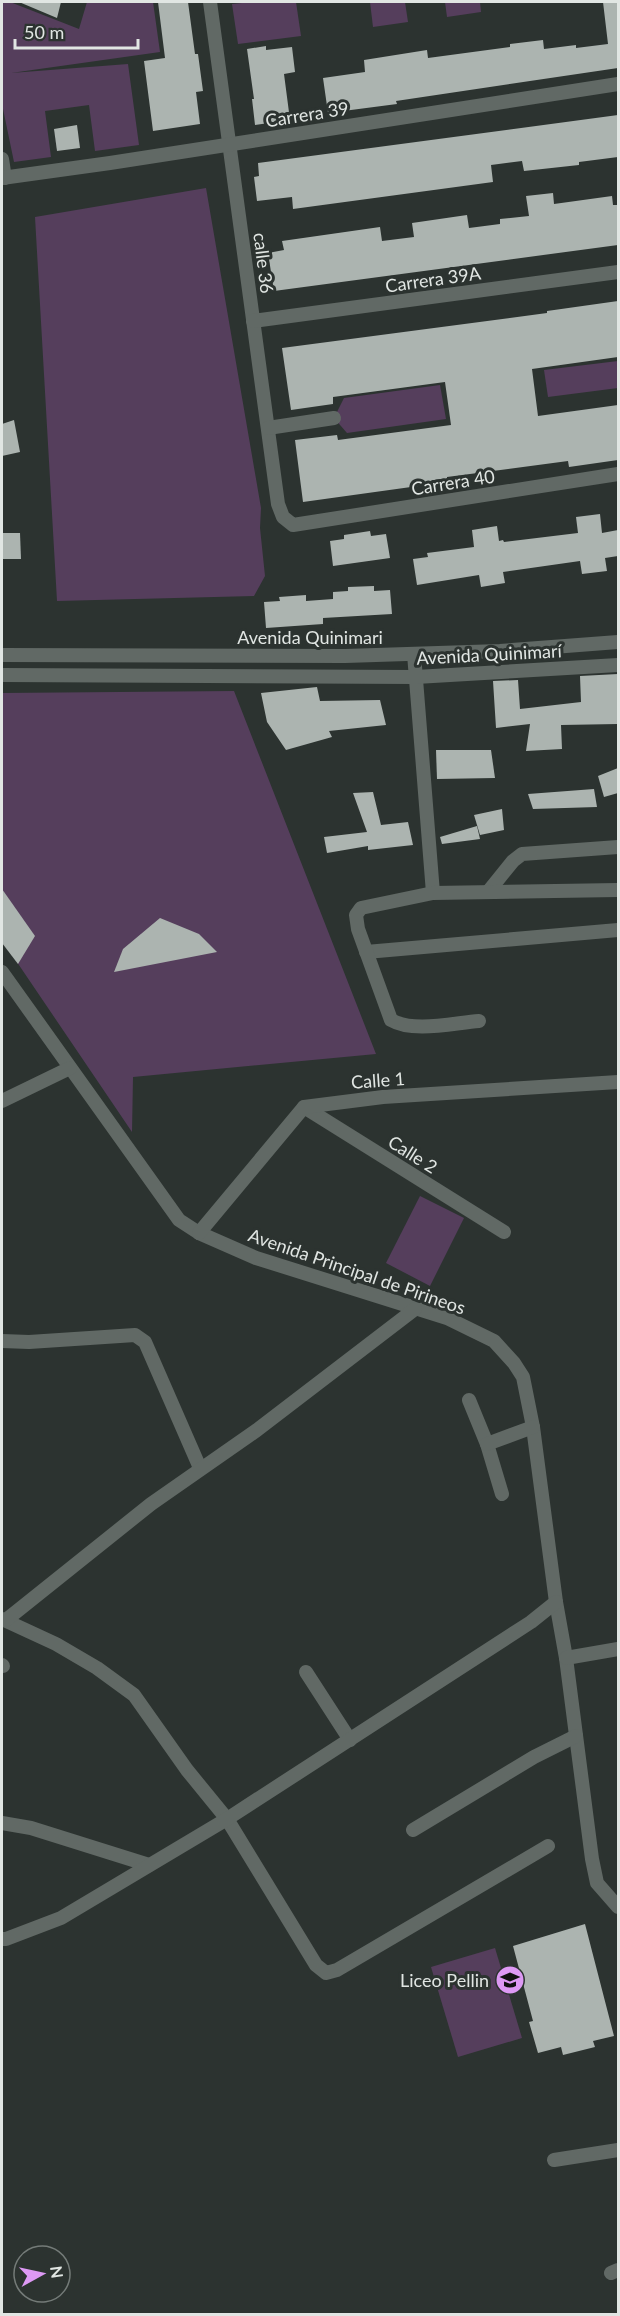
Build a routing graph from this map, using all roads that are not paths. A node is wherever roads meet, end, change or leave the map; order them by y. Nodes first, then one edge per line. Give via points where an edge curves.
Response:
1 (210, 2) edge
2 (618, 84) edge
3 (230, 144) junction
4 (2, 159) edge
5 (3, 178) edge
6 (618, 272) edge
7 (253, 321) junction
8 (334, 418) dead end
9 (268, 428) junction
10 (618, 474) edge
11 (292, 525) joint
12 (618, 642) edge
13 (414, 654) junction
14 (2, 655) edge
15 (618, 665) edge
16 (2, 675) edge
17 (416, 676) junction
18 (618, 847) edge
19 (618, 890) edge
20 (488, 892) junction
21 (433, 893) junction
22 (618, 930) edge
23 (366, 952) junction
24 (2, 972) edge
25 (479, 1021) dead end
26 (70, 1068) junction
27 (618, 1082) edge
28 (2, 1101) edge
29 (304, 1107) junction
30 (504, 1232) dead end
31 (199, 1233) junction
32 (415, 1309) junction
33 (2, 1341) edge
34 (469, 1400) dead end
35 (533, 1427) junction
36 (487, 1444) junction
37 (200, 1468) junction
38 (502, 1494) dead end
39 (556, 1602) junction
40 (4, 1619) edge
41 (618, 1648) edge
42 (566, 1658) junction
43 (306, 1672) dead end
44 (576, 1736) junction
45 (350, 1740) junction
46 (227, 1819) junction
47 (2, 1822) edge
48 (413, 1830) dead end
49 (548, 1846) dead end
50 (148, 1865) junction
51 (618, 1907) edge
52 (2, 1939) edge
53 (618, 2150) edge
54 (554, 2160) dead end

1 - 3 street, calle 36
2 - 3 street, Carrera 39
3 - 5 street, Carrera 39
3 - 7 street, calle 36
4 - 5 street
6 - 7 street, Carrera 39A
7 - 9 street, calle 36
8 - 9 street
9 - 11 street, calle 36 via 278,504 283,517
10 - 11 street, Carrera 40
12 - 13 street, Avenida Quinimari
13 - 14 street, Avenida Quinimari
13 - 17 street
15 - 17 street, Avenida Quinimarí
16 - 17 street, Avenida Quinimarí
17 - 21 street
18 - 20 street via 522,854
19 - 20 street
20 - 21 street
21 - 23 street via 361,908 356,915
22 - 23 street
23 - 25 street via 391,1020 402,1026
24 - 26 street, Avenida Principal de Pirineos
26 - 28 street
26 - 31 street, Avenida Principal de Pirineos via 179,1220
27 - 29 street, Calle 1 via 383,1097
29 - 30 street, Calle 2
29 - 31 street
31 - 32 street, Avenida Principal de Pirineos via 256,1258
32 - 35 street, Avenida Principal de Pirineos via 447,1318 494,1341 523,1377
32 - 37 street via 257,1430
33 - 37 street via 135,1335 145,1342
34 - 36 street
35 - 36 street
35 - 39 street, Avenida Principal de Pirineos
36 - 38 street
37 - 40 street
39 - 42 street, Avenida Principal de Pirineos
39 - 45 street
40 - 46 street via 56,1644 134,1695
41 - 42 street
42 - 44 street, Avenida Principal de Pirineos
43 - 45 street
44 - 48 street via 534,1756
44 - 51 street, Avenida Principal de Pirineos via 597,1883
45 - 46 street
46 - 49 street via 316,1965 326,1973 338,1970
46 - 50 street
47 - 50 street
50 - 52 street via 61,1918
53 - 54 street

